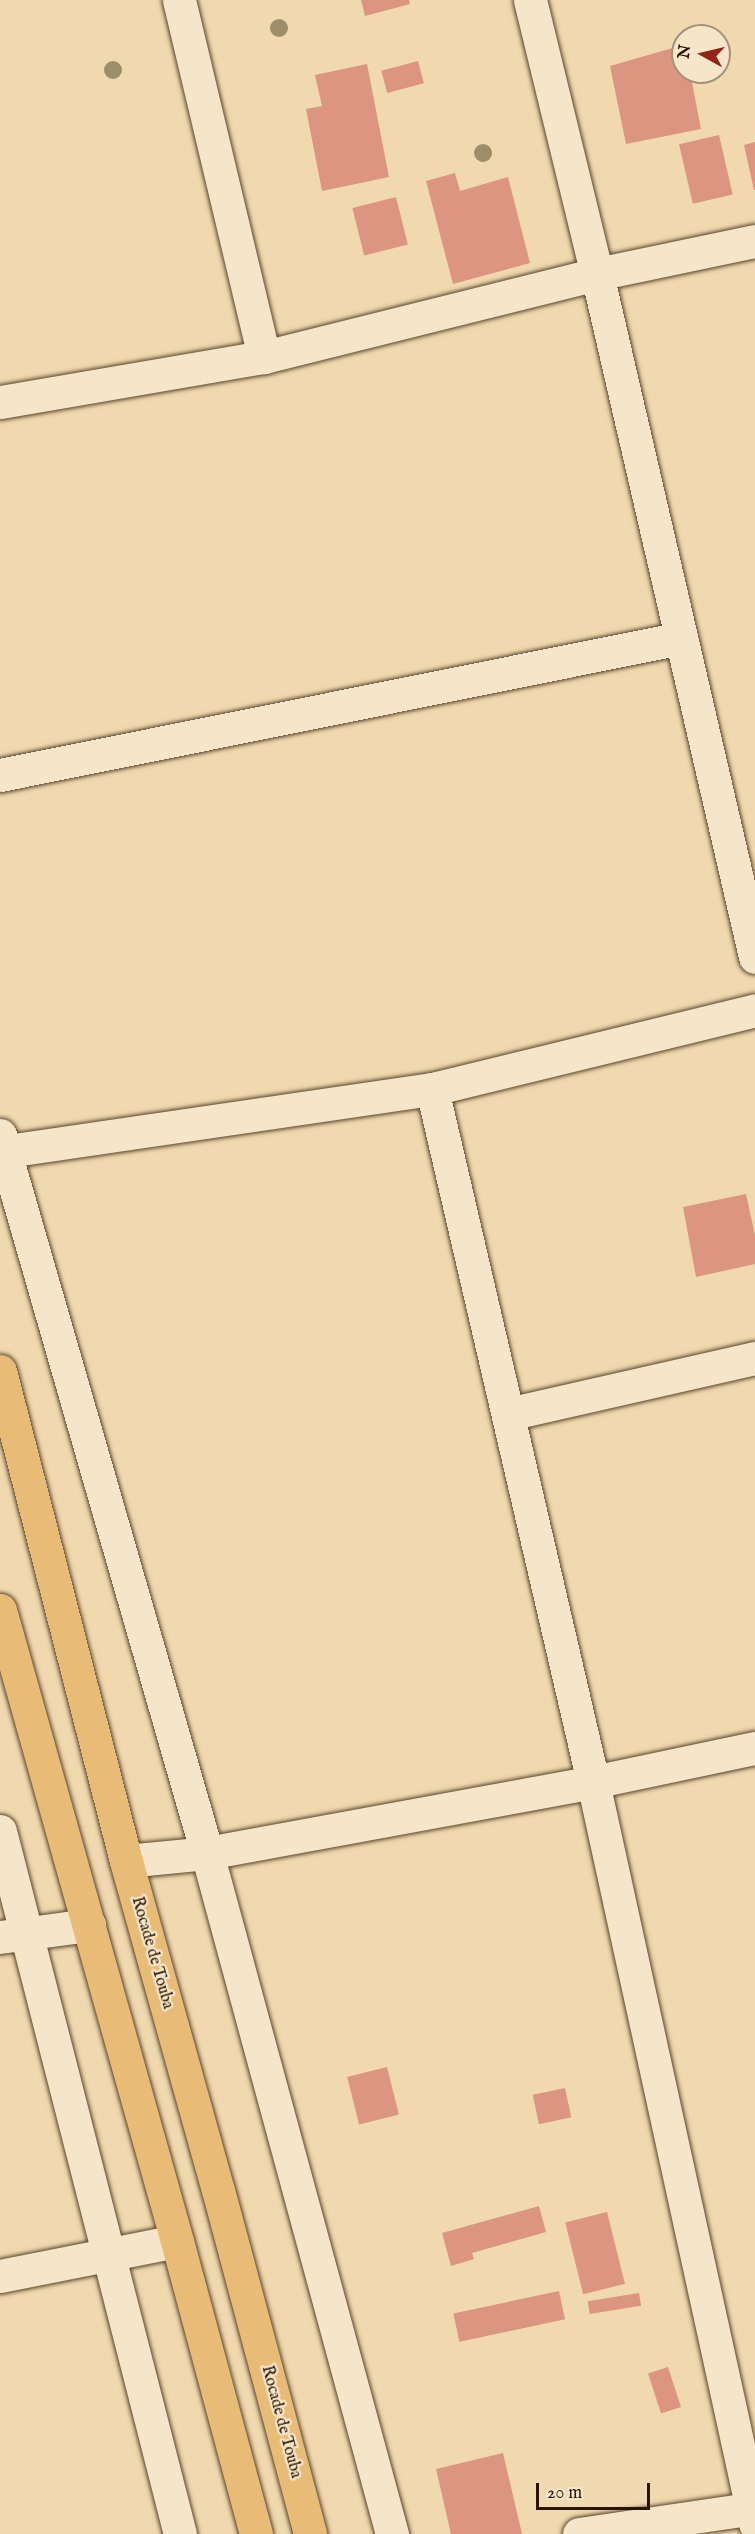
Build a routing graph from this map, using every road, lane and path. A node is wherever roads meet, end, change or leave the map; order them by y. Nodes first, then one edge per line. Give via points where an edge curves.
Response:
1 (179, 0) edge
2 (530, 0) edge
3 (755, 241) edge
4 (597, 274) junction
5 (264, 357) junction
6 (0, 402) edge
7 (681, 639) junction
8 (0, 775) edge
9 (755, 957) edge
10 (755, 1010) edge
11 (432, 1089) junction
12 (1, 1146) edge
13 (755, 1358) edge
14 (0, 1371) edge
15 (508, 1414) junction
16 (0, 1610) edge
17 (755, 1748) edge
18 (593, 1782) junction
19 (0, 1831) edge
20 (207, 1853) junction
21 (126, 1861) junction
22 (89, 1925) junction
23 (14, 1934) edge
24 (177, 2241) junction
25 (109, 2257) junction
26 (0, 2276) edge
27 (754, 2513) edge
28 (180, 2534) edge
29 (256, 2534) edge
30 (310, 2534) edge
31 (392, 2534) edge
32 (579, 2534) edge

1 - 5 street
2 - 4 street
3 - 4 street
4 - 5 street
4 - 7 street
5 - 6 street
7 - 8 street
7 - 9 street
10 - 11 street
11 - 12 street
11 - 15 street
12 - 20 street
13 - 15 street
14 - 21 main road, Rocade de Touba
15 - 18 street
16 - 22 main road
17 - 18 street
18 - 20 street
18 - 27 street
19 - 23 street
20 - 21 street
20 - 31 street
21 - 30 main road, Rocade de Touba
22 - 23 street
22 - 24 main road
23 - 25 street
24 - 25 street
24 - 29 main road
25 - 26 street
25 - 28 street
27 - 32 street

